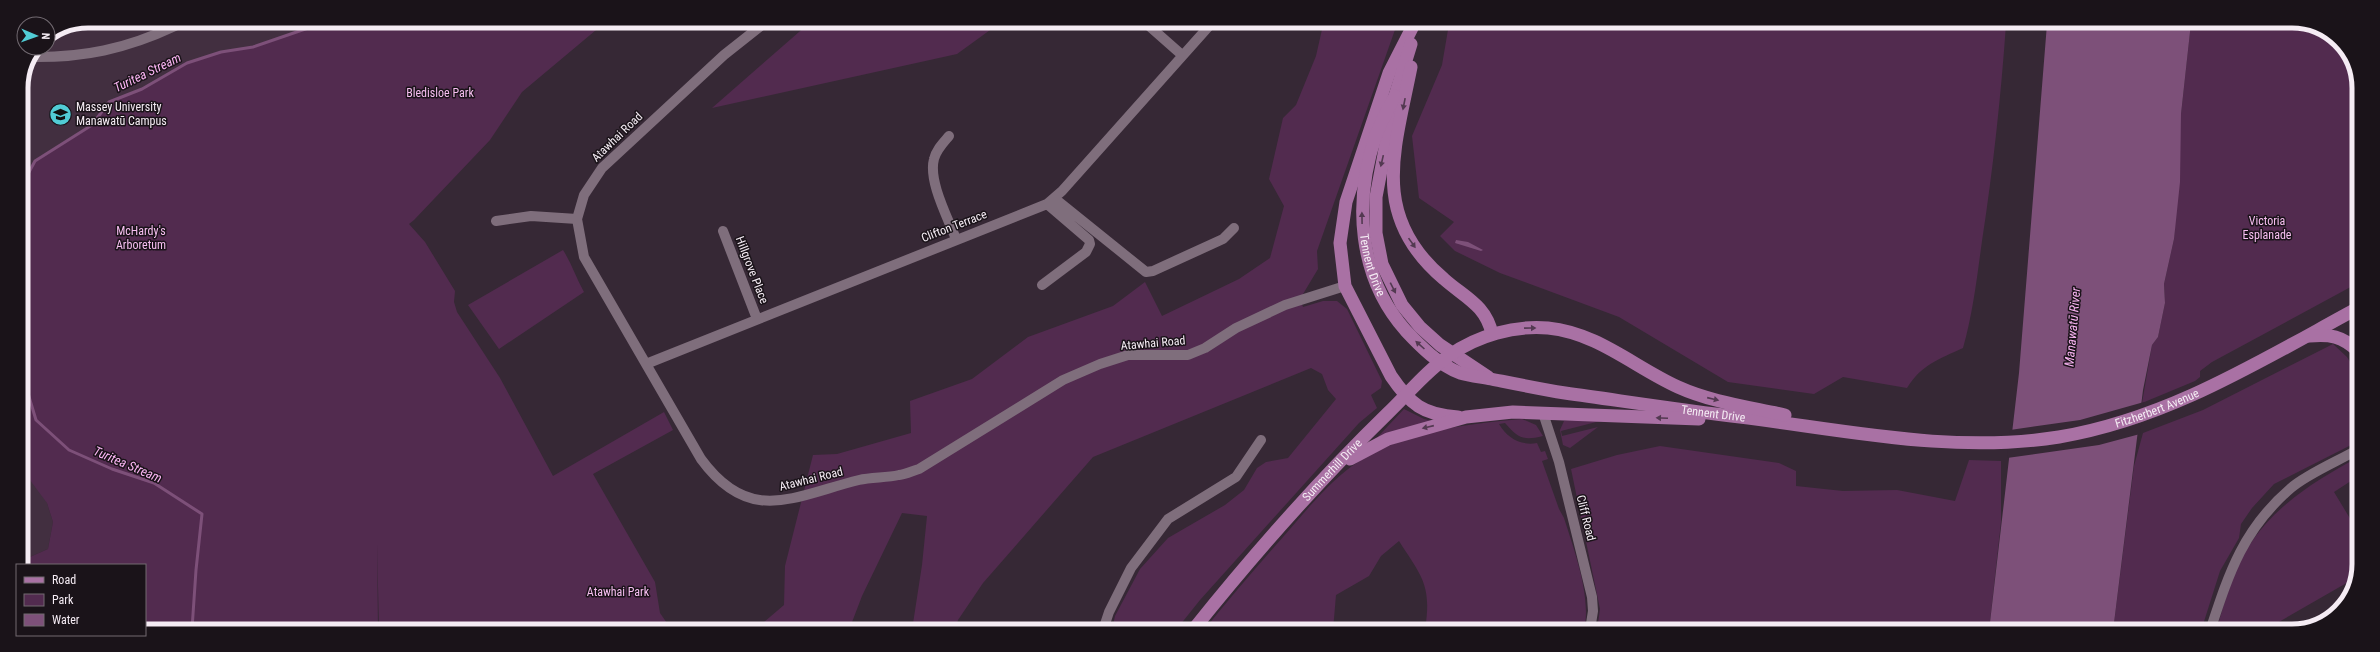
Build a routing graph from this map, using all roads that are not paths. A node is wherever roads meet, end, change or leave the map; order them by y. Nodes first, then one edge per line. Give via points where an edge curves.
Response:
1 (171, 28) edge
2 (758, 28) edge
3 (1151, 28) edge
4 (1207, 28) edge
5 (1412, 28) edge
6 (1417, 28) edge
7 (1417, 28) edge
8 (1182, 55) junction
9 (37, 57) edge
10 (949, 136) dead end
11 (1050, 201) junction
12 (577, 219) junction
13 (496, 221) dead end
14 (1234, 228) dead end
15 (723, 231) dead end
16 (956, 239) junction
17 (1042, 285) dead end
18 (1345, 286) junction
19 (2352, 311) edge
20 (757, 319) junction
21 (1492, 334) junction
22 (2305, 337) junction
23 (2352, 346) edge
24 (646, 364) junction
25 (1405, 397) junction
26 (1543, 413) junction
27 (1466, 417) junction
28 (1785, 423) junction
29 (1860, 432) junction
30 (1261, 440) dead end
31 (1936, 442) joint
32 (2352, 453) edge
33 (1327, 475) junction
34 (1105, 624) edge
35 (1198, 624) edge
36 (1591, 624) edge
37 (2212, 624) edge

1 - 9 street via 148,39 95,54
2 - 12 street, Atawhai Road via 724,54 602,168 584,195
3 - 8 street
4 - 8 street, Clifton Terrace
5 - 18 main road via 1389,73 1346,202 1340,243
6 - 28 main road, Tennent Drive via 1395,96 1377,132 1364,180 1362,230 1374,278 1392,313 1415,341 1448,367 1462,374 1603,399
7 -> 21 main road via 1393,157 1392,182 1396,207 1406,235 1426,263 1481,308 1488,319
8 - 11 street, Clifton Terrace
10 - 16 street via 937,151 933,168 937,187
11 - 14 street via 1146,272 1223,239
11 - 16 street, Clifton Terrace
11 - 17 street via 1090,244 1086,252
12 - 13 street via 531,216
12 - 24 street, Atawhai Road via 584,257
15 - 20 street, Hillgrove Place
16 - 20 street, Clifton Terrace
18 - 24 street, Atawhai Road via 1285,306 1236,328 1205,348 1188,355 1128,356 1100,364 1063,380 919,469 898,476 860,480 786,500 758,501 735,493 724,484 702,459
18 - 25 main road via 1391,376
19 - 22 main road, Fitzherbert Avenue
20 - 24 street, Clifton Terrace
21 - 25 main road, Summerhill Drive via 1450,354
21 -> 29 main road, Summerhill Drive via 1520,328 1548,328 1574,334 1604,344 1663,381 1698,396
22 - 23 main road via 2337,337
22 - 31 main road, Fitzherbert Avenue via 2205,390 2151,413 2102,428 2058,437 1994,443
25 - 27 main road via 1424,409 1443,415
25 - 33 main road, Summerhill Drive
26 - 27 main road via 1513,412
28 -> 26 main road
26 - 36 street, Cliff Road via 1592,597 1594,611
27 -> 33 main road via 1388,439 1356,454
28 - 29 main road, Tennent Drive
29 - 31 main road, Tennent Drive
30 - 34 street via 1236,477 1168,519 1131,568
32 - 37 street via 2292,487 2261,518 2230,571
33 - 35 main road, Summerhill Drive via 1273,533

